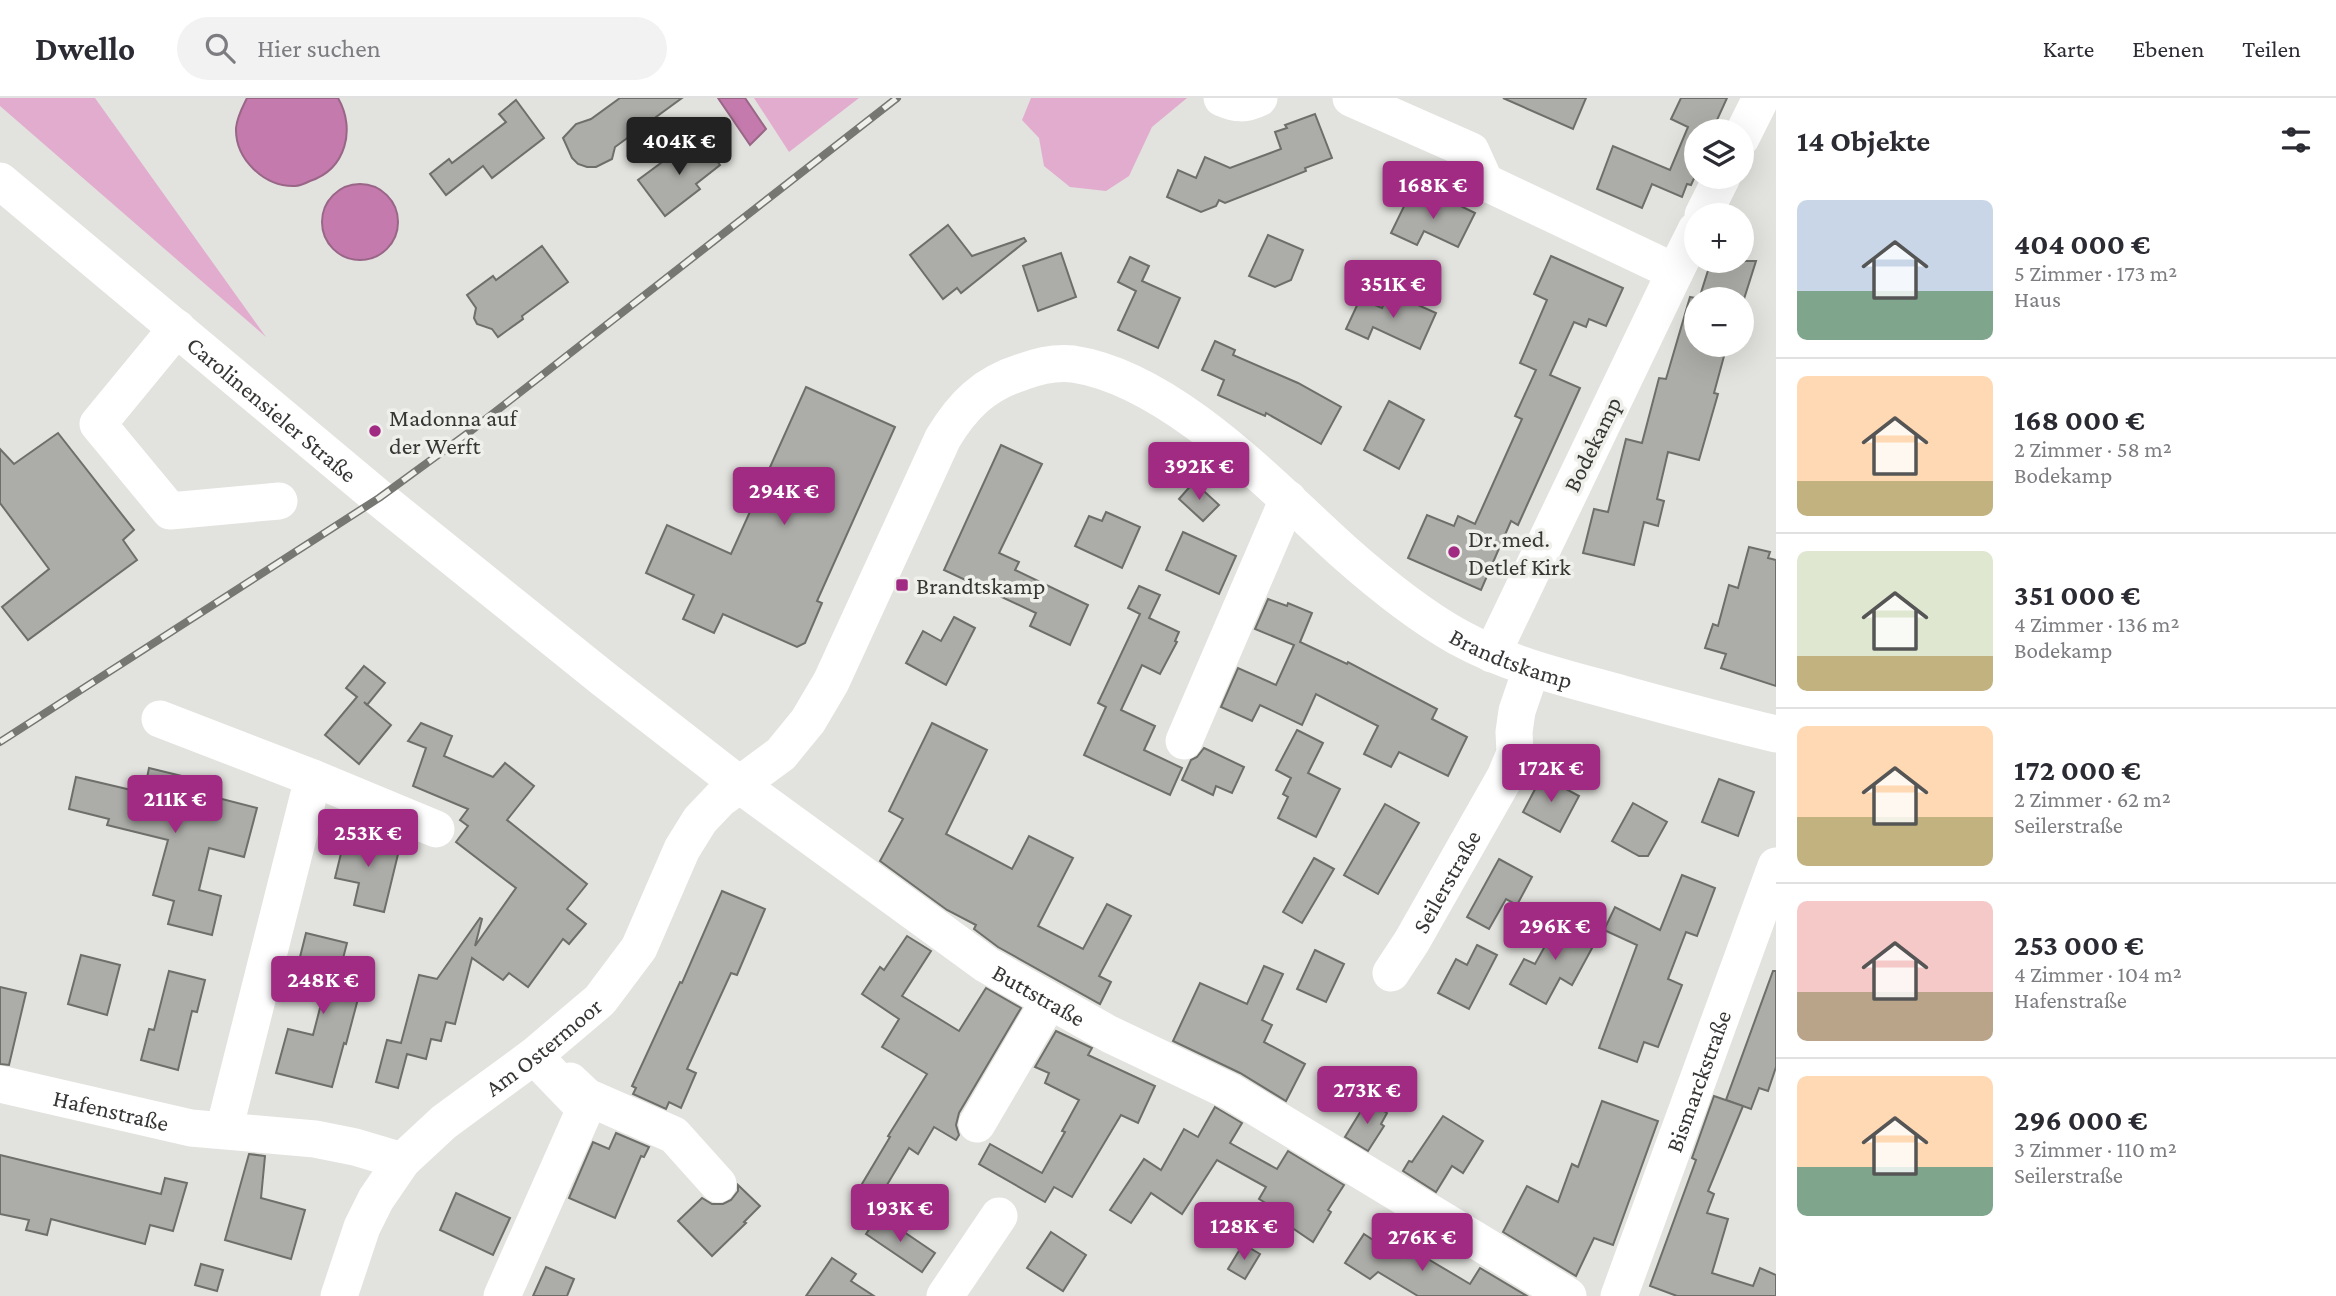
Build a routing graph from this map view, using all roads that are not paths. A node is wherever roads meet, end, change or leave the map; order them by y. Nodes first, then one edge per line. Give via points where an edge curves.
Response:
1 (1222, 98) edge
2 (1259, 98) edge
3 (1351, 98) edge
4 (1761, 98) edge
5 (1750, 119) edge
6 (0, 181) edge
7 (1684, 254) edge
8 (1675, 272) junction
9 (177, 328) junction
10 (1287, 499) junction
11 (279, 501) dead end
12 (549, 634) joint
13 (1492, 654) junction
14 (1531, 670) junction
15 (160, 719) dead end
16 (1776, 734) edge
17 (1184, 741) dead end
18 (313, 778) junction
19 (740, 785) junction
20 (436, 829) dead end
21 (1776, 866) edge
22 (1391, 973) dead end
23 (1049, 1002) junction
24 (537, 1054) junction
25 (0, 1084) edge
26 (977, 1124) dead end
27 (224, 1130) junction
28 (402, 1161) junction
29 (718, 1184) dead end
30 (999, 1216) dead end
31 (338, 1296) edge
32 (502, 1296) edge
33 (944, 1296) edge
34 (1568, 1296) edge
35 (1619, 1296) edge

1 - 2 street via 1233,103
3 - 8 street via 1471,151 1485,182
4 - 5 street
6 - 9 street, Carolinensieler Straße
7 - 8 street, Bodekamp
8 - 13 street, Bodekamp
9 - 11 street via 98,424 170,511
9 - 12 street, Carolinensieler Straße
10 - 13 street, Brandtskamp via 1408,604
10 - 17 street
10 - 19 street, Brandtskamp via 1167,402 1115,376 1073,364 1044,364 1007,377 959,412 943,438 831,682 808,721 781,754
12 - 19 street, Buttstraße
13 - 14 street, Brandtskamp
14 - 16 street, Brandtskamp
14 - 22 street, Seilerstraße via 1517,711 1515,753 1505,777
15 - 18 street
18 - 20 street
18 - 27 street
19 - 23 street, Buttstraße via 986,965
19 - 24 street, Am Ostermoor via 700,820 682,849 639,948 600,1000
21 - 35 street, Bismarckstraße
23 - 26 street
23 - 34 street, Buttstraße via 1231,1092
24 - 28 street, Am Ostermoor via 444,1122
24 - 29 street via 587,1097 674,1135
24 - 32 street via 585,1110
25 - 27 street, Hafenstraße via 191,1128
27 - 28 street, Hafenstraße via 315,1139
28 - 31 street, Am Ostermoor via 362,1227
30 - 33 street

